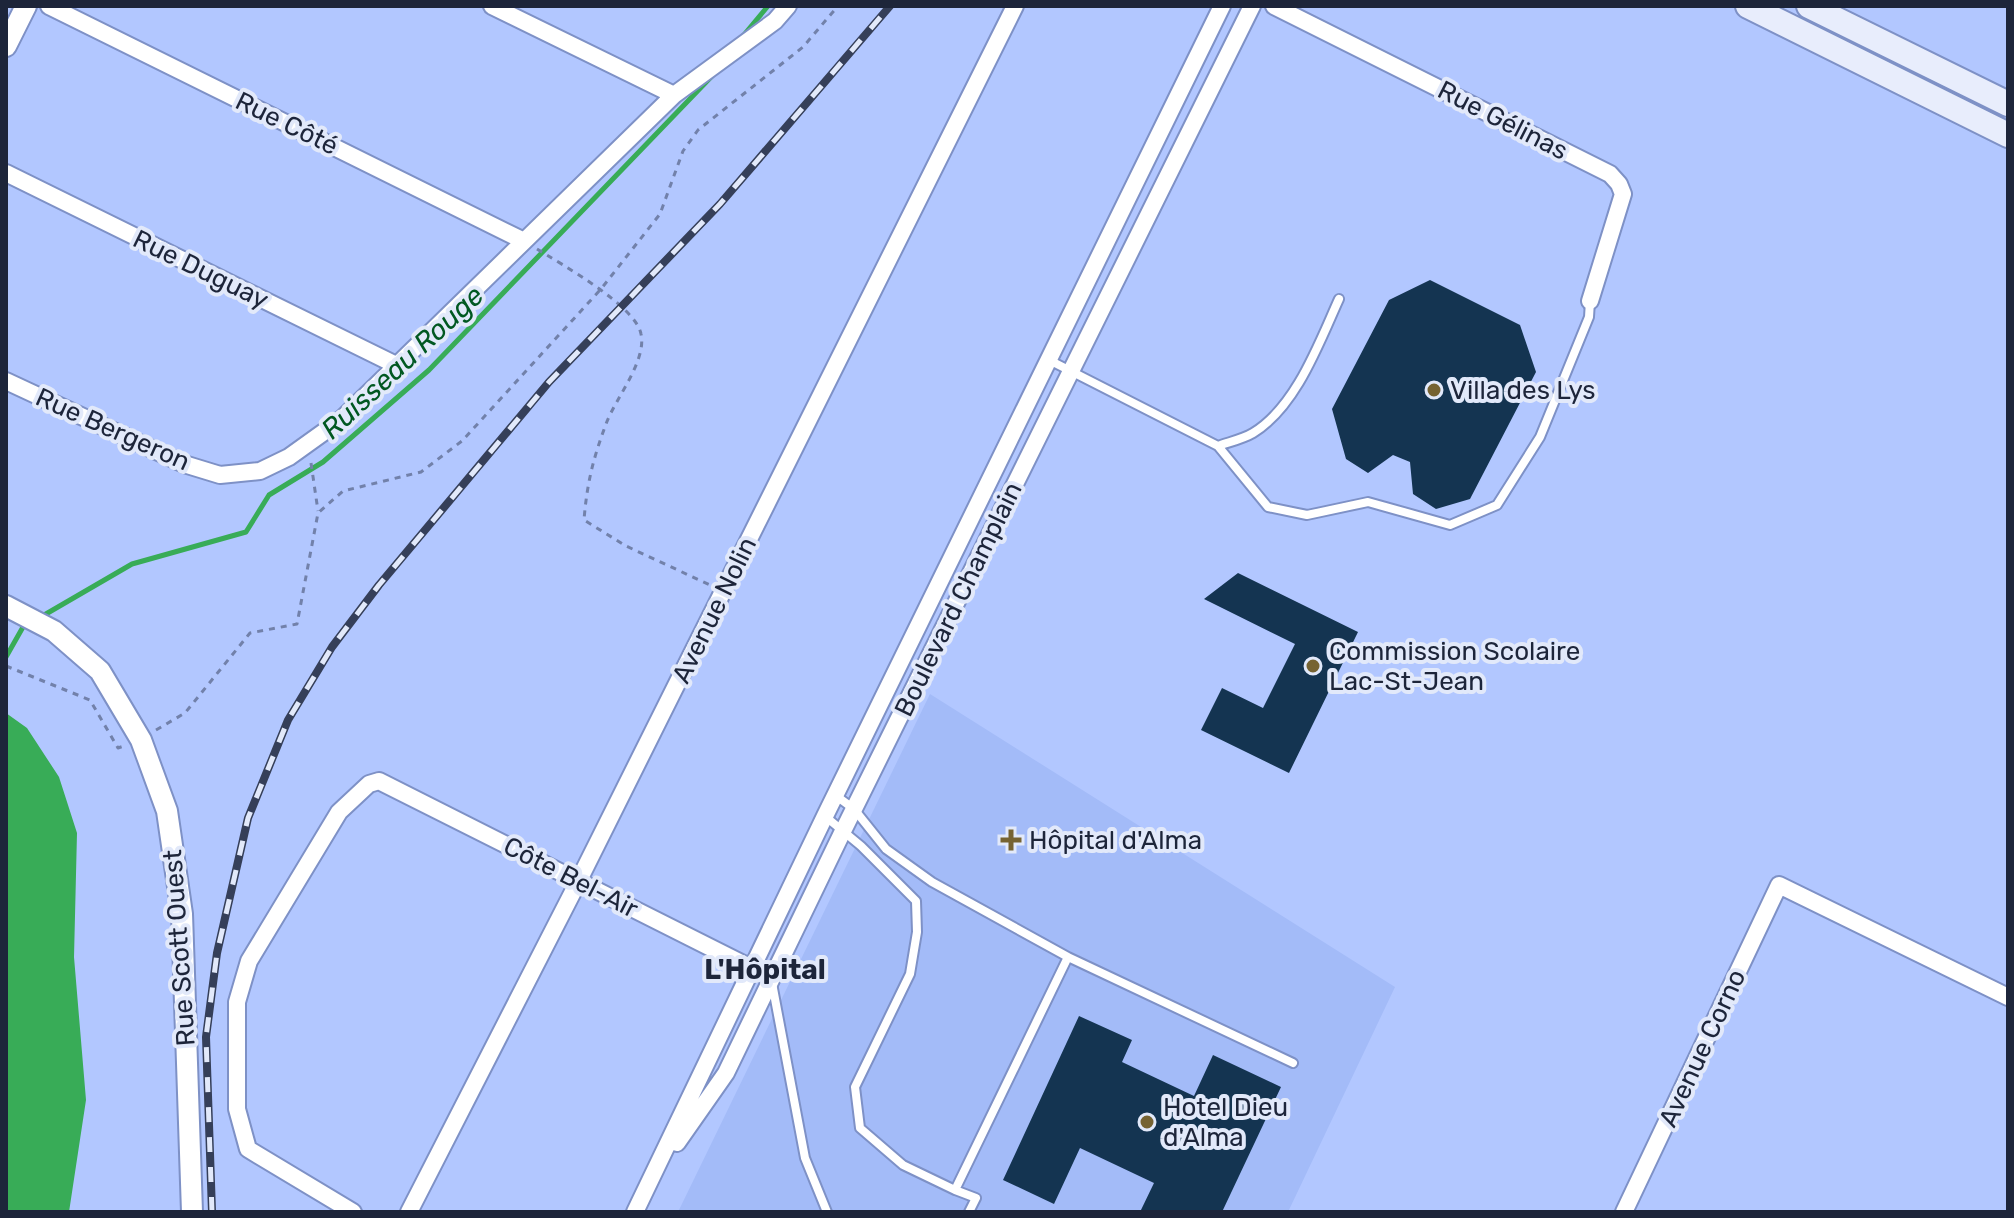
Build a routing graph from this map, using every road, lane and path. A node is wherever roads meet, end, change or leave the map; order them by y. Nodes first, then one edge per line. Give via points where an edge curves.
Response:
1 (26, 6) edge
2 (49, 6) edge
3 (492, 6) edge
4 (788, 6) edge
5 (838, 6) edge
6 (1015, 6) edge
7 (1222, 6) edge
8 (1252, 6) edge
9 (1274, 6) edge
10 (1748, 6) edge
11 (1809, 6) edge
12 (1848, 25) junction
13 (6, 46) edge
14 (1838, 50) junction
15 (674, 95) junction
16 (2007, 104) edge
17 (2001, 131) edge
18 (6, 173) edge
19 (524, 241) junction
20 (601, 289) junction
21 (1339, 299) dead end
22 (1590, 301) joint
23 (1049, 360) junction
24 (396, 365) junction
25 (1071, 371) junction
26 (6, 381) edge
27 (308, 444) junction
28 (1218, 446) junction
29 (318, 513) junction
30 (723, 591) junction
31 (6, 606) edge
32 (6, 666) edge
33 (141, 740) junction
34 (835, 795) junction
35 (854, 809) junction
36 (825, 816) junction
37 (843, 831) junction
38 (579, 880) junction
39 (1068, 957) junction
40 (753, 968) junction
41 (772, 979) junction
42 (2008, 997) edge
43 (1293, 1063) dead end
44 (649, 1184) junction
45 (955, 1190) junction
46 (192, 1212) edge
47 (353, 1212) edge
48 (409, 1212) edge
49 (635, 1212) edge
50 (827, 1212) edge
51 (969, 1212) edge
52 (1624, 1212) edge

1 - 13 street
2 - 19 street, Rue Côté
3 - 15 street
4 - 15 street
5 - 20 path via 803,47 698,130 683,151 660,214
6 - 30 street, Avenue Nolin
7 - 23 street, Boulevard Champlain
8 - 25 street, Boulevard Champlain
9 - 22 street, Rue Gélinas via 1610,174 1623,194
10 - 14 main road
11 - 12 main road
12 - 14 main road
12 - 16 main road
14 - 17 main road
15 - 19 street
16 - 17 main road
18 - 24 street, Rue Duguay
19 - 20 path
19 - 24 street
20 - 29 path via 438,461 421,472 343,491
20 - 30 path via 634,319 642,334 638,362 607,420 588,474 584,520 626,546
21 - 28 lane via 1313,357 1282,406 1253,433
22 - 28 lane via 1589,317 1540,437 1505,494 1497,505 1450,525 1368,502 1307,515 1268,507
23 - 25 lane
23 - 34 street, Boulevard Champlain
24 - 27 street via 342,419
25 - 28 lane
25 - 35 street, Boulevard Champlain
26 - 27 street, Rue Bergeron via 184,464 220,475 260,471
27 - 29 path
29 - 33 path via 297,624 250,633 185,713
30 - 38 street, Avenue Nolin
31 - 33 street, Rue Scott Ouest via 54,631 100,671
32 - 33 path via 90,700 118,748
33 - 46 street, Rue Scott Ouest via 167,811 182,914
34 - 35 lane
34 - 36 street, Boulevard Champlain
35 - 37 street, Boulevard Champlain
35 - 39 lane via 886,849 932,882
36 - 37 lane
36 - 40 street, Boulevard Champlain
37 - 41 street, Boulevard Champlain
37 - 45 lane via 916,901 910,974 855,1087 860,1128 903,1165
38 - 40 street, Côte Bel-Air
38 - 47 street, Côte Bel-Air via 379,781 339,812 249,961 237,1002 237,1109 248,1149
38 - 48 street, Avenue Nolin
39 - 43 lane
39 - 45 lane
40 - 41 street, Côte Bel-Air
40 - 44 street, Boulevard Champlain
41 - 44 street, Boulevard Champlain via 726,1073
41 - 50 lane via 805,1158
42 - 52 street, Avenue Corno via 1779,885
44 - 49 street, Boulevard Champlain
45 - 51 lane via 976,1198

